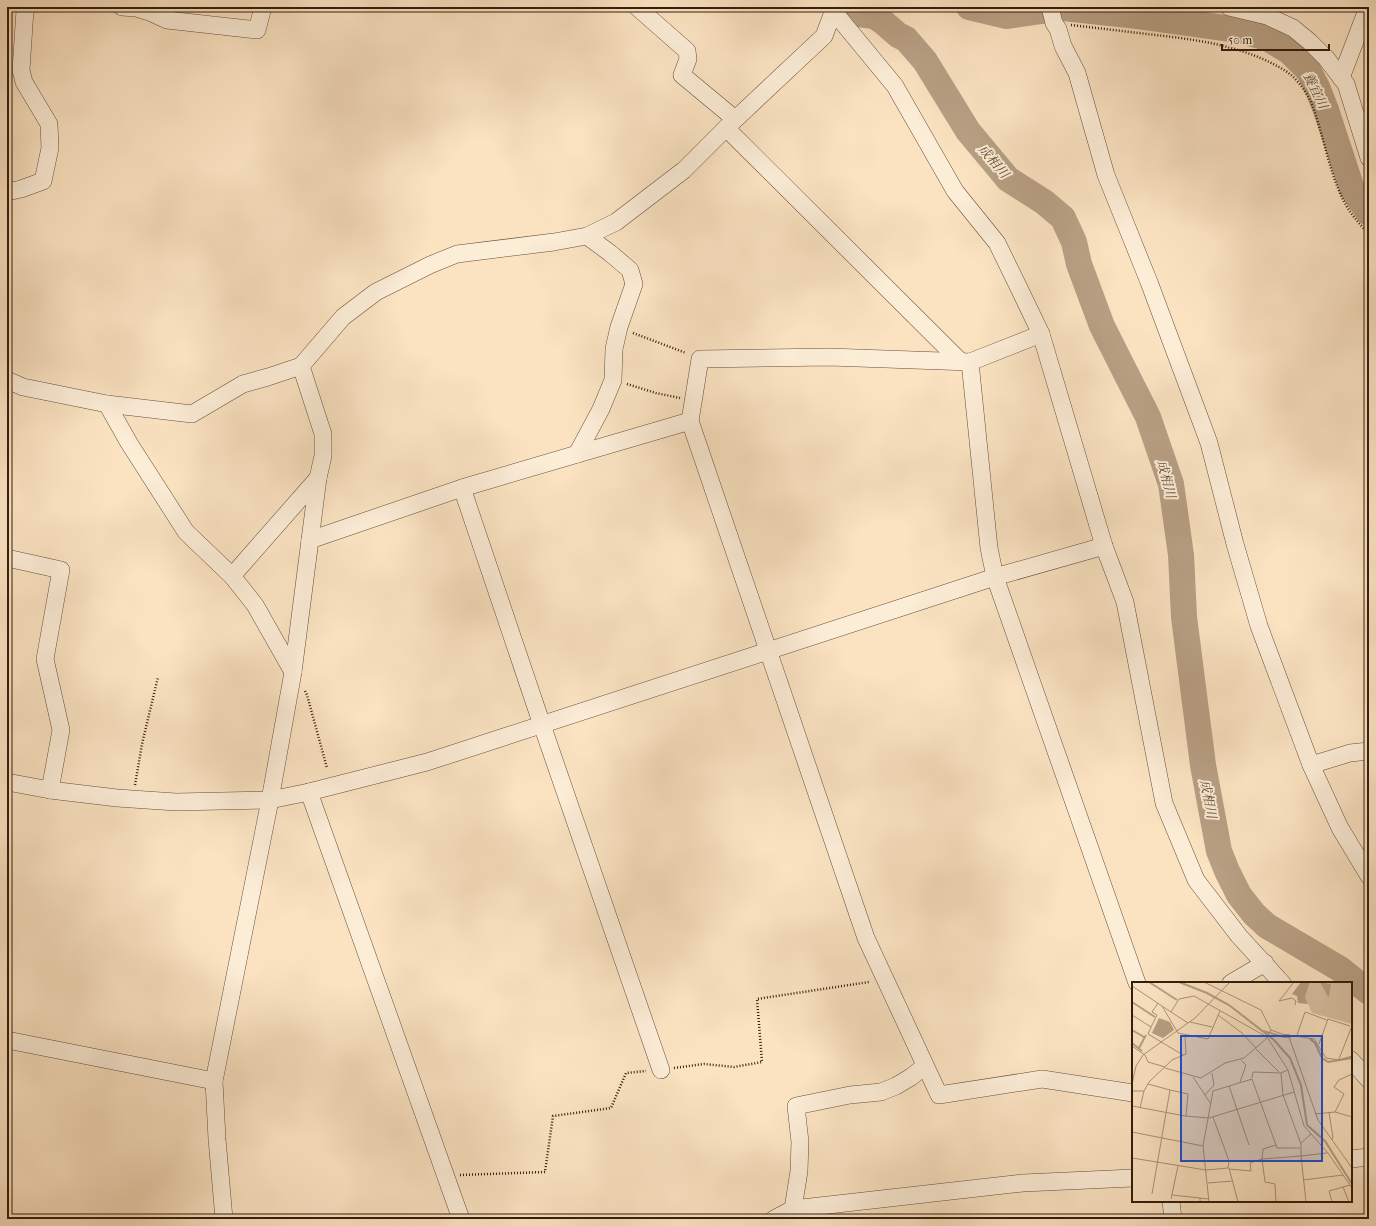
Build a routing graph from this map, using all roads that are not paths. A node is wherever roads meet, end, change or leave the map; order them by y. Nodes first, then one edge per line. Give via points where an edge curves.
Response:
1 (28, 7) edge
2 (122, 7) edge
3 (263, 7) edge
4 (637, 7) edge
5 (1229, 7) edge
6 (1368, 7) edge
7 (833, 8) edge
8 (1052, 15) edge
9 (1341, 78) junction
10 (731, 124) junction
11 (1369, 158) edge
12 (12, 188) edge
13 (587, 236) junction
14 (1040, 334) junction
15 (965, 361) junction
16 (301, 366) junction
17 (7, 380) edge
18 (107, 404) junction
19 (690, 421) junction
20 (577, 454) junction
21 (318, 478) junction
22 (462, 488) junction
23 (310, 540) junction
24 (1104, 546) junction
25 (7, 558) edge
26 (232, 576) junction
27 (995, 577) junction
28 (768, 651) junction
29 (293, 672) junction
30 (542, 725) junction
31 (1369, 751) edge
32 (1311, 765) junction
33 (7, 782) edge
34 (50, 790) junction
35 (309, 792) junction
36 (270, 800) junction
37 (1369, 876) edge
38 (1264, 963) junction
39 (1137, 982) edge
40 (1233, 982) edge
41 (1281, 982) edge
42 (7, 1040) edge
43 (1352, 1061) edge
44 (925, 1066) junction
45 (661, 1070) dead end
46 (1369, 1080) edge
47 (214, 1081) junction
48 (1132, 1093) edge
49 (1369, 1157) edge
50 (1352, 1158) edge
51 (1132, 1178) edge
52 (1172, 1202) edge
53 (794, 1214) edge
54 (224, 1219) edge
55 (461, 1219) edge
56 (774, 1219) edge
57 (1173, 1219) edge

1 - 12 street via 25,10 20,70 24,82 49,124 50,148 43,181
2 - 3 street via 136,8 167,20 257,30
4 - 10 street via 687,51 688,59 682,75
5 - 9 street via 1267,16 1293,28 1326,58
6 - 9 street
7 - 10 street via 824,36
7 - 14 street via 895,86 955,191 997,243
8 - 32 street via 1076,72 1106,175 1209,443 1259,626
9 - 11 street via 1346,84
10 - 13 street via 684,170 656,192 616,222
10 - 15 street
13 - 16 street via 457,254 430,265 376,292 343,317
13 - 20 street via 630,270 634,284 614,349 613,380
14 - 15 street
14 - 24 street
15 - 19 street via 829,356 700,359
15 - 27 street
16 - 18 street via 243,384 192,414
16 - 21 street via 323,434 323,456
17 - 18 street via 23,387
18 - 26 street via 186,532
19 - 20 street
19 - 28 street
20 - 22 street
21 - 23 street
21 - 26 street
22 - 23 street
22 - 30 street
23 - 29 street
24 - 27 street
24 - 38 street via 1125,602 1164,803 1196,880 1239,936
25 - 34 street via 61,570 45,659 61,730
26 - 29 street via 255,605
27 - 28 street
27 - 39 street
28 - 30 street
28 - 44 street via 866,938
29 - 36 street
30 - 35 street via 426,762
30 - 45 street
31 - 32 street via 1350,753
32 - 37 street via 1340,828
33 - 34 street
34 - 36 street via 176,802
35 - 36 street
35 - 55 street
36 - 47 street
38 - 40 street
38 - 41 street
42 - 47 street
43 - 46 street
44 - 48 street via 939,1096 1042,1079
44 - 53 street via 906,1080 881,1092 850,1095 796,1106 800,1142
47 - 54 street
49 - 50 street
51 - 53 street via 1023,1183
52 - 57 street
53 - 56 street

